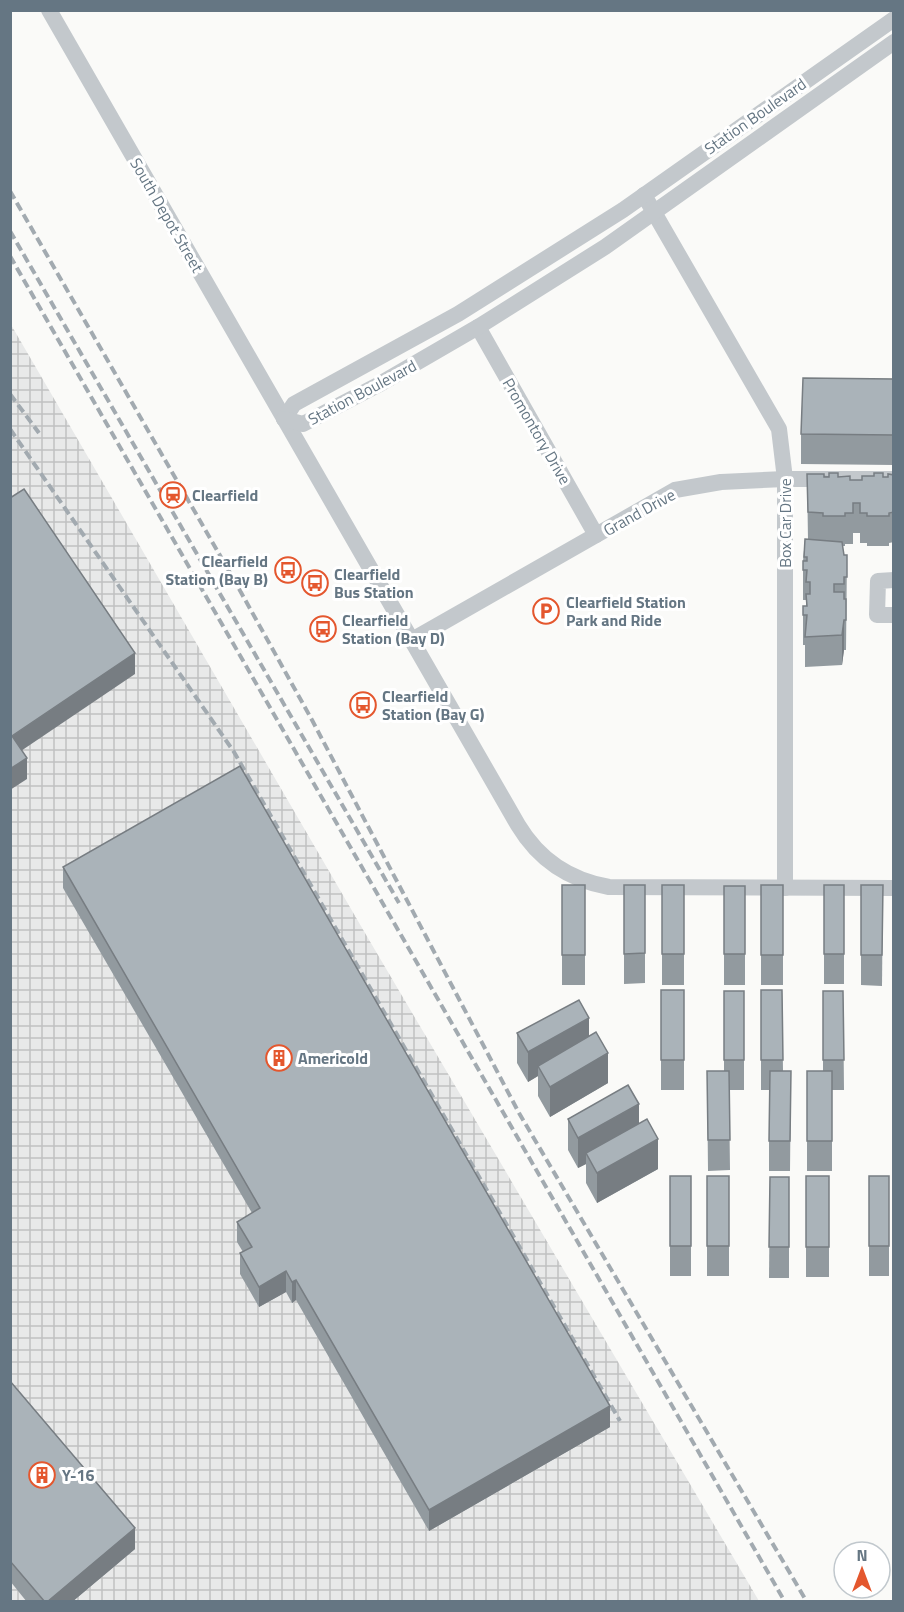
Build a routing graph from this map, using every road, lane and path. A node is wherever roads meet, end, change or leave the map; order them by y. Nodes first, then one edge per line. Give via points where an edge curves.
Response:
1 (49, 10) edge
2 (894, 19) edge
3 (894, 42) edge
4 (644, 195) junction
5 (654, 212) junction
6 (478, 327) junction
7 (284, 419) junction
8 (785, 479) junction
9 (894, 479) edge
10 (596, 535) junction
11 (894, 580) edge
12 (894, 615) edge
13 (412, 640) junction
14 (785, 888) junction
15 (894, 888) edge

1 - 7 street, South Depot Street
2 - 4 street, Station Boulevard
3 - 5 street, Station Boulevard
4 - 5 street, Box Car Drive
4 - 7 street, Station Boulevard via 458,314 294,404
5 - 6 street, Station Boulevard
5 - 8 street, Box Car Drive via 779,429
6 - 7 street, Station Boulevard via 303,424
6 - 10 street, Promontory Drive
7 - 13 street, South Depot Street
8 - 9 street, Grand Drive
8 - 10 street, Grand Drive via 721,482 675,490
8 - 14 street, Box Car Drive
10 - 13 street, Grand Drive
11 - 12 street via 878,581 877,615
13 - 14 street, South Depot Street via 525,836 554,866 577,878 609,887
14 - 15 street, South Depot Street

